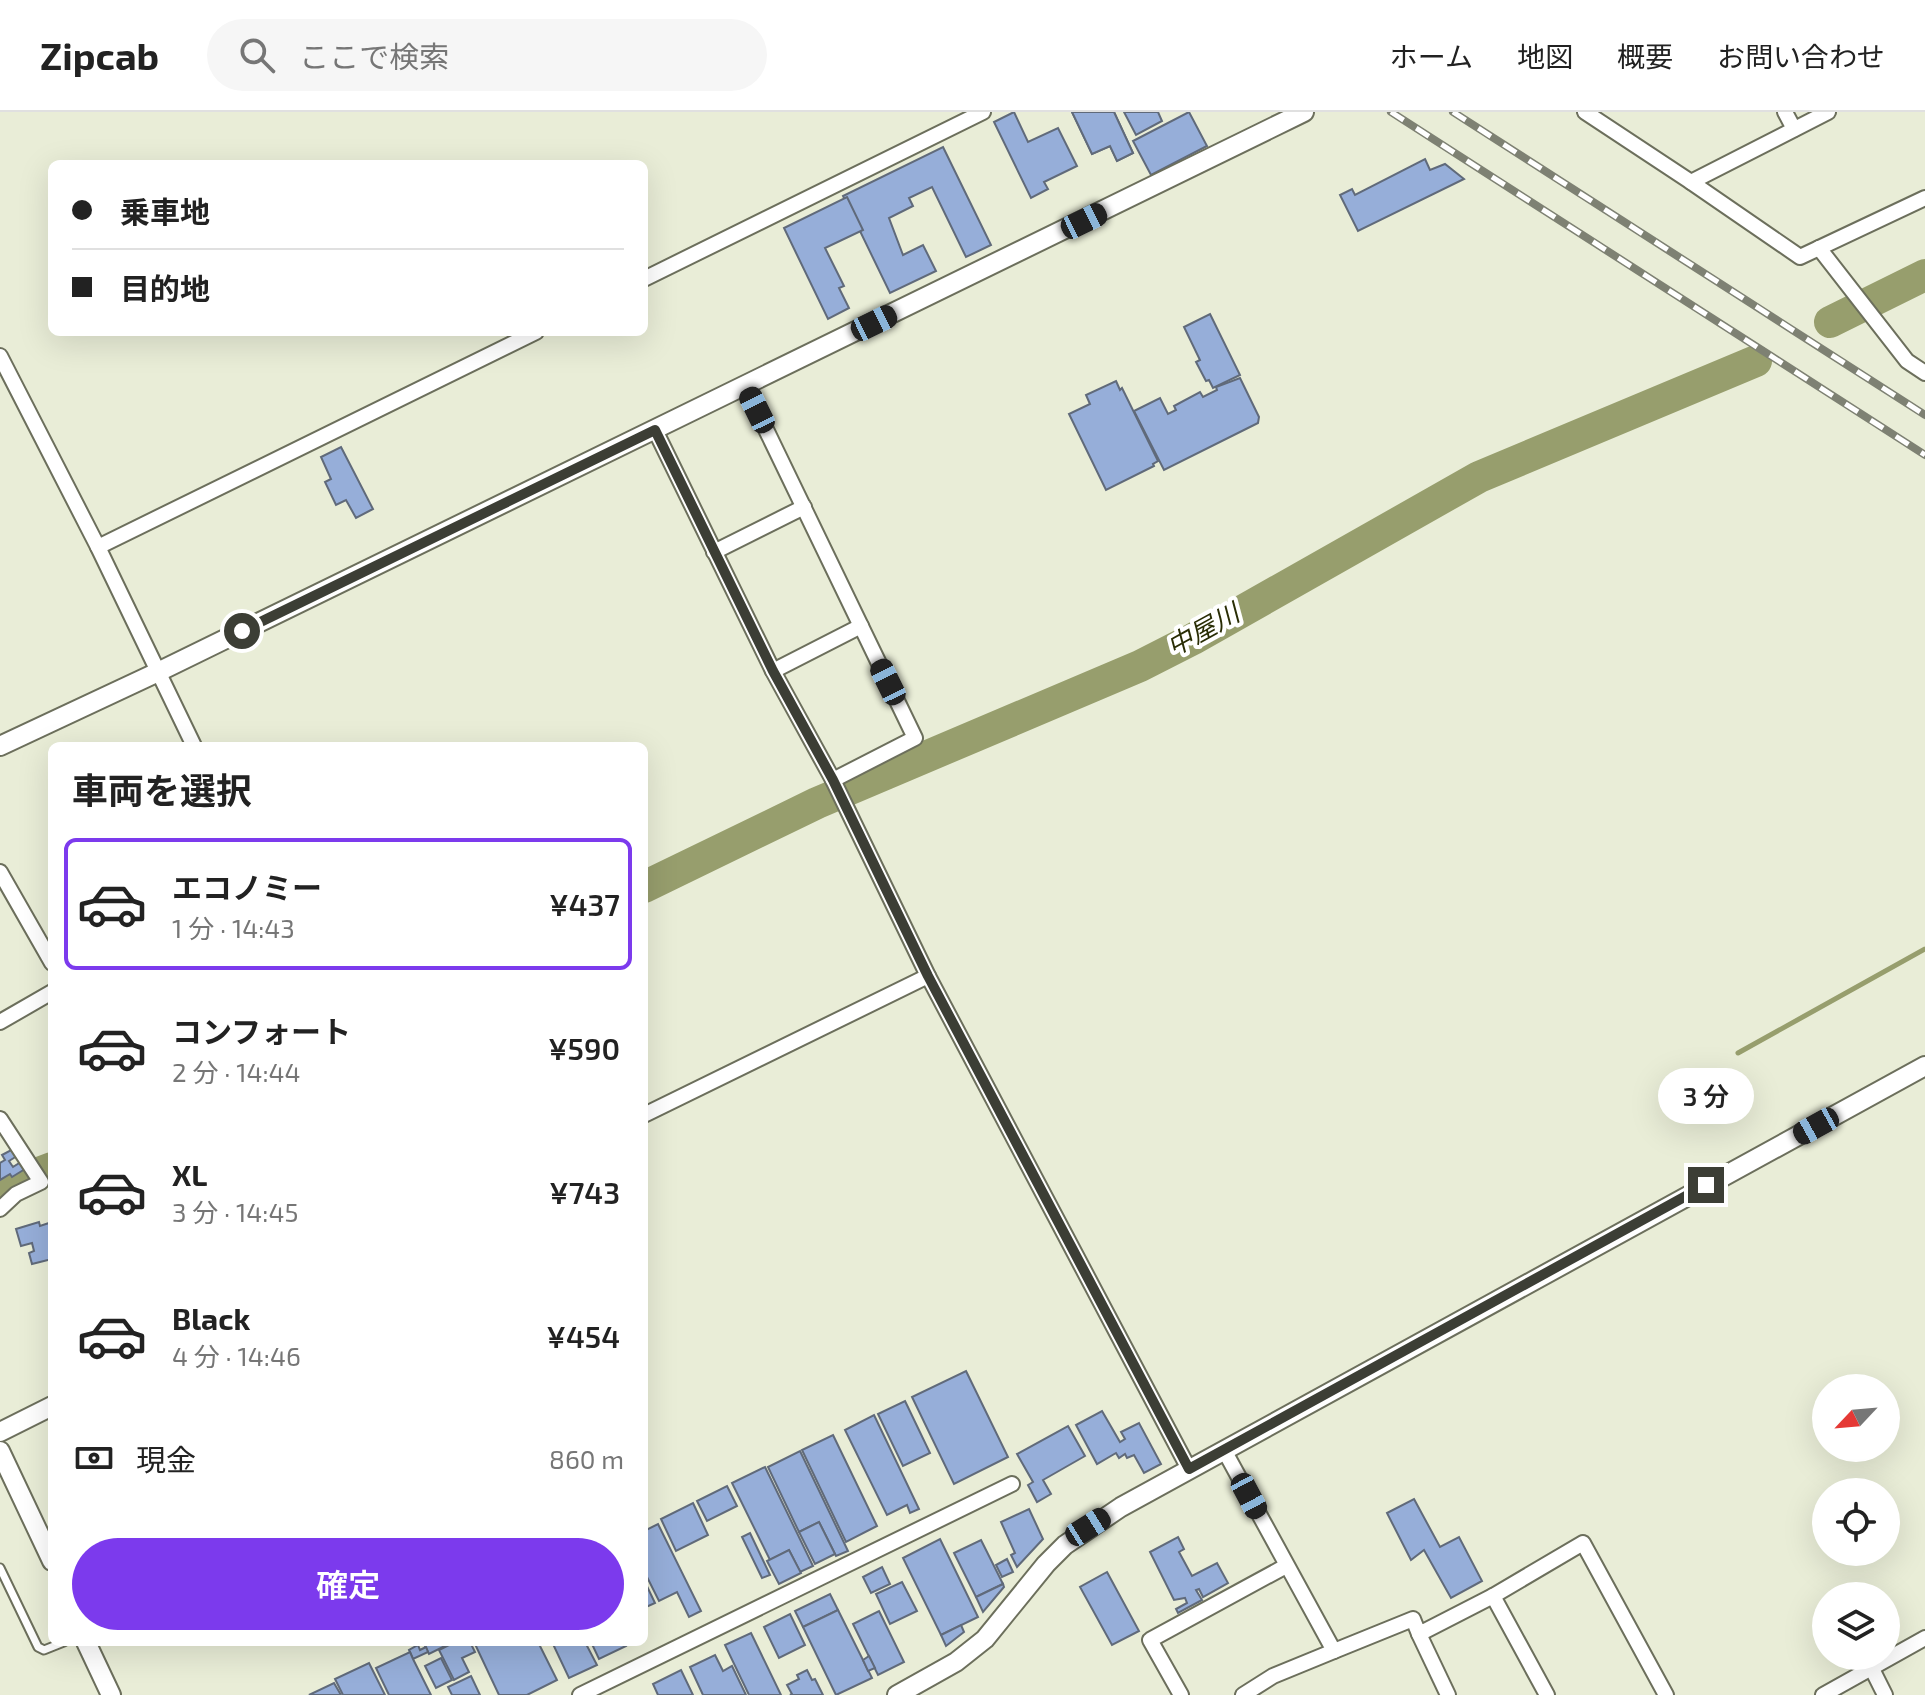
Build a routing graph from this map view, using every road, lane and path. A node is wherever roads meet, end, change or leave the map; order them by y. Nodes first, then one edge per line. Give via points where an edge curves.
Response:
1 (983, 112) edge
2 (1304, 112) edge
3 (1585, 112) edge
4 (1785, 112) edge
5 (1828, 112) edge
6 (1794, 129) junction
7 (1691, 182) junction
8 (1925, 198) edge
9 (1819, 248) junction
10 (648, 277) edge
11 (528, 336) edge
12 (2, 365) edge
13 (1925, 373) edge
14 (745, 386) junction
15 (655, 430) junction
16 (804, 507) junction
17 (98, 547) junction
18 (714, 552) junction
19 (861, 626) junction
20 (773, 671) junction
21 (158, 672) junction
22 (192, 742) edge
23 (0, 746) edge
24 (834, 783) junction
25 (0, 872) edge
26 (48, 956) edge
27 (928, 976) junction
28 (48, 994) edge
29 (0, 1022) edge
30 (1925, 1066) edge
31 (648, 1113) edge
32 (0, 1119) edge
33 (47, 1180) edge
34 (0, 1209) edge
35 (48, 1408) edge
36 (0, 1432) edge
37 (1224, 1450) junction
38 (0, 1451) edge
39 (1189, 1469) junction
40 (1012, 1484) dead end
41 (48, 1553) edge
42 (1286, 1566) junction
43 (0, 1568) edge
44 (1493, 1596) junction
45 (1419, 1634) junction
46 (1925, 1638) edge
47 (54, 1646) edge
48 (88, 1646) edge
49 (1334, 1651) junction
50 (1900, 1651) edge
51 (1866, 1670) edge
52 (1872, 1670) edge
53 (111, 1695) edge
54 (580, 1695) edge
55 (897, 1695) edge
56 (1181, 1695) edge
57 (1243, 1695) edge
58 (1448, 1695) edge
59 (1547, 1695) edge
60 (1666, 1695) edge
61 (1823, 1695) edge
62 (1885, 1695) edge

1 - 10 street
2 - 14 street
3 - 7 street
4 - 6 street
5 - 6 street
6 - 7 street
7 - 9 street via 1800,257
8 - 9 street
9 - 13 street via 1907,361
11 - 17 street
12 - 17 street
14 - 15 street
14 - 16 street
15 - 18 street
15 - 21 street
16 - 18 street
16 - 19 street
17 - 21 street
18 - 20 street
19 - 20 street
19 - 24 street via 915,738
20 - 24 street
21 - 22 street
21 - 23 street
24 - 27 street
25 - 26 street
27 - 31 street
27 - 39 street
28 - 29 street
30 - 37 street
32 - 33 street
33 - 34 street via 16,1194
35 - 36 street
37 - 39 street
37 - 42 street
38 - 41 street
39 - 55 street via 1065,1545 985,1639
40 - 54 street
42 - 49 street
42 - 56 street via 1150,1640
43 - 47 lane via 38,1647
44 - 45 street
44 - 59 street
44 - 60 street via 1583,1543
45 - 49 street via 1413,1619
45 - 58 street
46 - 50 street
48 - 53 street
49 - 57 street via 1273,1676
51 - 61 street
52 - 62 street

